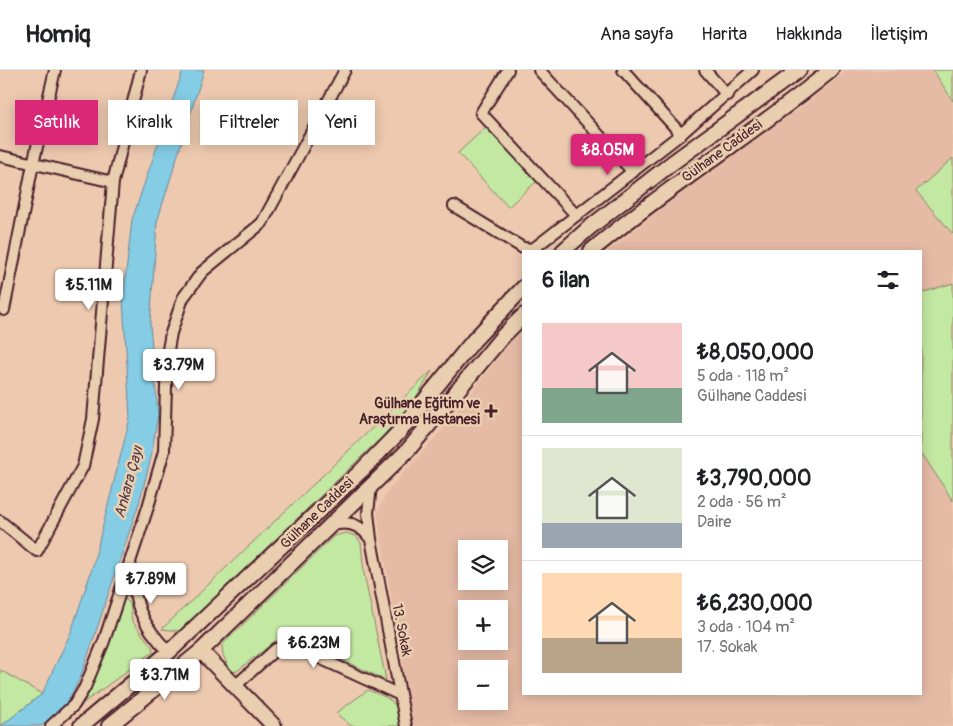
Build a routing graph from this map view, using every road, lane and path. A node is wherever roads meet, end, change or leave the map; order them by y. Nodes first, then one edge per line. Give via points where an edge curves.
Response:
1 (55, 70) edge
2 (140, 70) edge
3 (345, 70) edge
4 (508, 70) edge
5 (539, 70) edge
6 (623, 70) edge
7 (705, 70) edge
8 (753, 70) edge
9 (799, 70) edge
10 (831, 70) edge
11 (727, 95) junction
12 (681, 134) junction
13 (0, 156) edge
14 (33, 164) junction
15 (633, 172) junction
16 (113, 182) junction
17 (454, 206) dead end
18 (576, 215) junction
19 (564, 250) edge
20 (592, 250) edge
21 (522, 289) edge
22 (4, 310) dead end
23 (522, 317) edge
24 (371, 485) junction
25 (0, 520) edge
26 (328, 527) junction
27 (371, 539) junction
28 (130, 559) junction
29 (201, 651) junction
30 (169, 652) junction
31 (234, 687) junction
32 (400, 695) junction
33 (85, 722) edge
34 (51, 726) edge
35 (74, 726) edge
36 (109, 726) edge
37 (274, 726) edge
38 (406, 726) edge

1 - 14 street
2 - 16 street
3 - 28 street via 262,222 202,272 183,298 167,355 164,451
4 - 18 street via 482,112
5 - 15 street
6 - 12 street
7 - 11 street
8 - 11 street
9 - 19 main road, Gülhane Caddesi via 672,163
10 - 20 main road, Gülhane Caddesi via 651,202
11 - 12 street
12 - 15 street
13 - 14 street
14 - 16 street
14 - 22 street
15 - 18 street
16 - 25 street via 93,418 83,466 37,551
17 - 18 street via 523,248 533,249
21 - 30 main road, Gülhane Caddesi via 474,340 399,432
23 - 24 main road, Gülhane Caddesi via 424,432
24 - 26 main road, Gülhane Caddesi
24 - 27 street, 13. Sokak via 368,513
26 - 27 street via 346,522 354,524
26 - 29 main road, Gülhane Caddesi
27 - 32 street, 13. Sokak
28 - 30 street via 135,596 143,620
28 - 34 street via 104,641 85,687 74,705
29 - 31 main road
29 - 36 main road, Gülhane Caddesi
30 - 33 main road, Gülhane Caddesi
31 - 32 street via 276,649 294,646
31 - 37 main road
32 - 38 street, 13. Sokak
33 - 35 main road, Gülhane Caddesi

